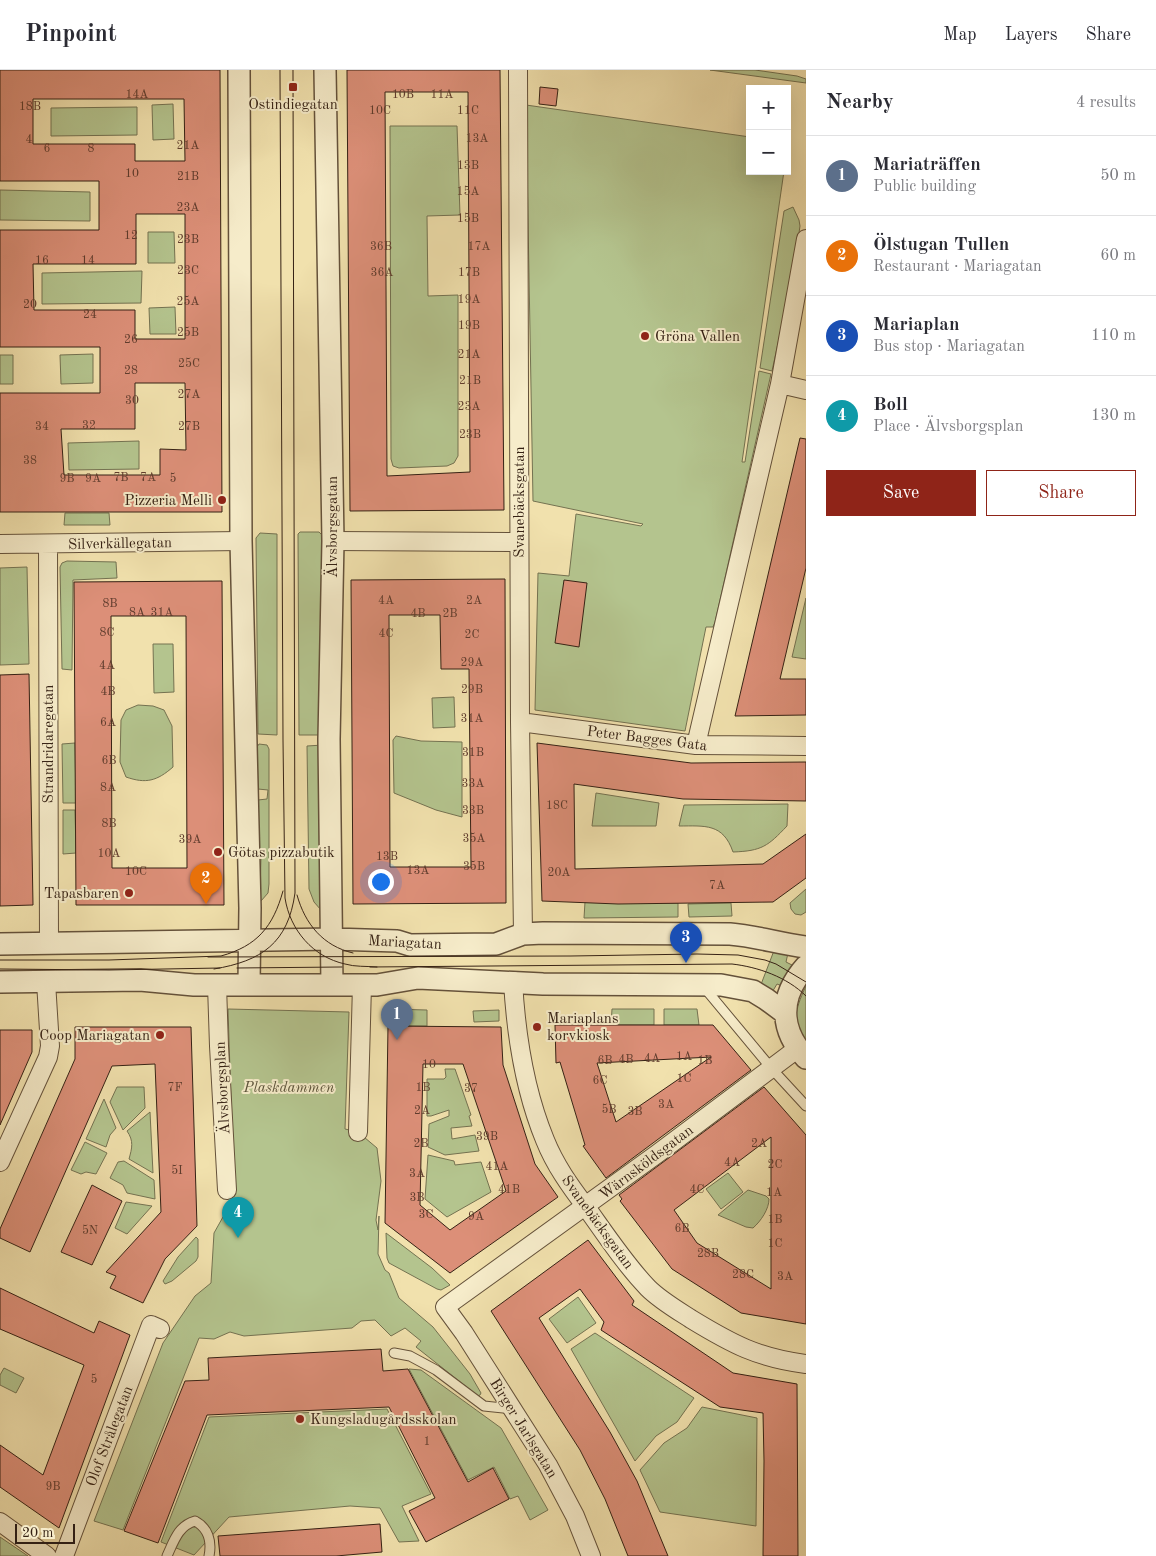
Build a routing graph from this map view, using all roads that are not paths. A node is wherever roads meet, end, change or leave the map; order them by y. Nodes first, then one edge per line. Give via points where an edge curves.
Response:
1 (239, 70) edge
2 (325, 70) edge
3 (518, 70) edge
4 (806, 239) edge
5 (780, 384) junction
6 (806, 390) edge
7 (241, 541) junction
8 (333, 542) junction
9 (519, 542) junction
10 (0, 544) edge
11 (48, 544) junction
12 (520, 722) junction
13 (696, 745) junction
14 (806, 746) edge
15 (523, 934) junction
16 (333, 939) junction
17 (249, 940) junction
18 (0, 944) edge
19 (49, 944) junction
20 (806, 947) edge
21 (806, 966) edge
22 (0, 982) edge
23 (46, 982) junction
24 (513, 982) junction
25 (249, 984) junction
26 (701, 984) junction
27 (217, 985) junction
28 (332, 985) junction
29 (362, 985) junction
30 (785, 1013) junction
31 (801, 1054) edge
32 (772, 1069) junction
33 (806, 1106) edge
34 (358, 1132) dead end
35 (0, 1162) edge
36 (228, 1190) dead end
37 (586, 1207) junction
38 (445, 1307) joint
39 (160, 1328) dead end
40 (394, 1353) dead end
41 (806, 1364) edge
42 (512, 1409) junction
43 (0, 1522) edge
44 (47, 1556) edge
45 (64, 1556) edge
46 (167, 1556) edge
47 (209, 1556) edge
48 (591, 1556) edge

1 - 7 street
2 - 8 street, Älvsborgsgatan
3 - 9 street, Svanebäcksgatan
4 - 5 street
5 - 6 street
5 - 13 street
7 - 11 street, Silverkällegatan
7 - 17 street
8 - 9 street
8 - 16 street, Älvsborgsgatan via 329,739
9 - 12 street, Svanebäcksgatan
10 - 11 street, Silverkällegatan
11 - 19 street, Strandridaregatan
12 - 13 street, Peter Bagges Gata
12 - 15 street, Svanebäcksgatan
13 - 14 street, Peter Bagges Gata
15 - 16 street, Mariagatan via 496,944 410,945 397,941
15 - 20 street, Mariagatan via 730,934
16 - 17 street, Mariagatan
16 - 28 street, Älvsborgsgatan
17 - 19 street, Mariagatan
17 - 25 street
18 - 19 street, Mariagatan
21 - 30 street via 793,986
22 - 23 street
23 - 27 street via 140,980
23 - 35 street via 48,1057
24 - 26 street
24 - 29 street via 418,978
24 - 37 street, Svanebäcksgatan via 527,1088 555,1162
25 - 27 street
25 - 28 street
26 - 30 street via 721,984 753,991
26 - 32 lane
27 - 36 street, Älvsborgsplan
28 - 29 street
29 - 34 street
30 - 31 street via 790,1038
31 - 32 street, Wärnsköldsgatan
32 - 33 lane
32 - 37 street, Wärnsköldsgatan
37 - 38 street, Wärnsköldsgatan
37 - 41 street, Svanebäcksgatan via 649,1290 678,1311 745,1350
38 - 42 street, Birger Jarlsgatan
39 - 45 street, Olof Strålegatan via 151,1325
40 - 42 lane via 410,1356 436,1370 484,1406
42 - 48 street, Birger Jarlsgatan via 553,1474
43 - 44 street
46 - 47 lane via 177,1535 186,1524 195,1521 208,1532

